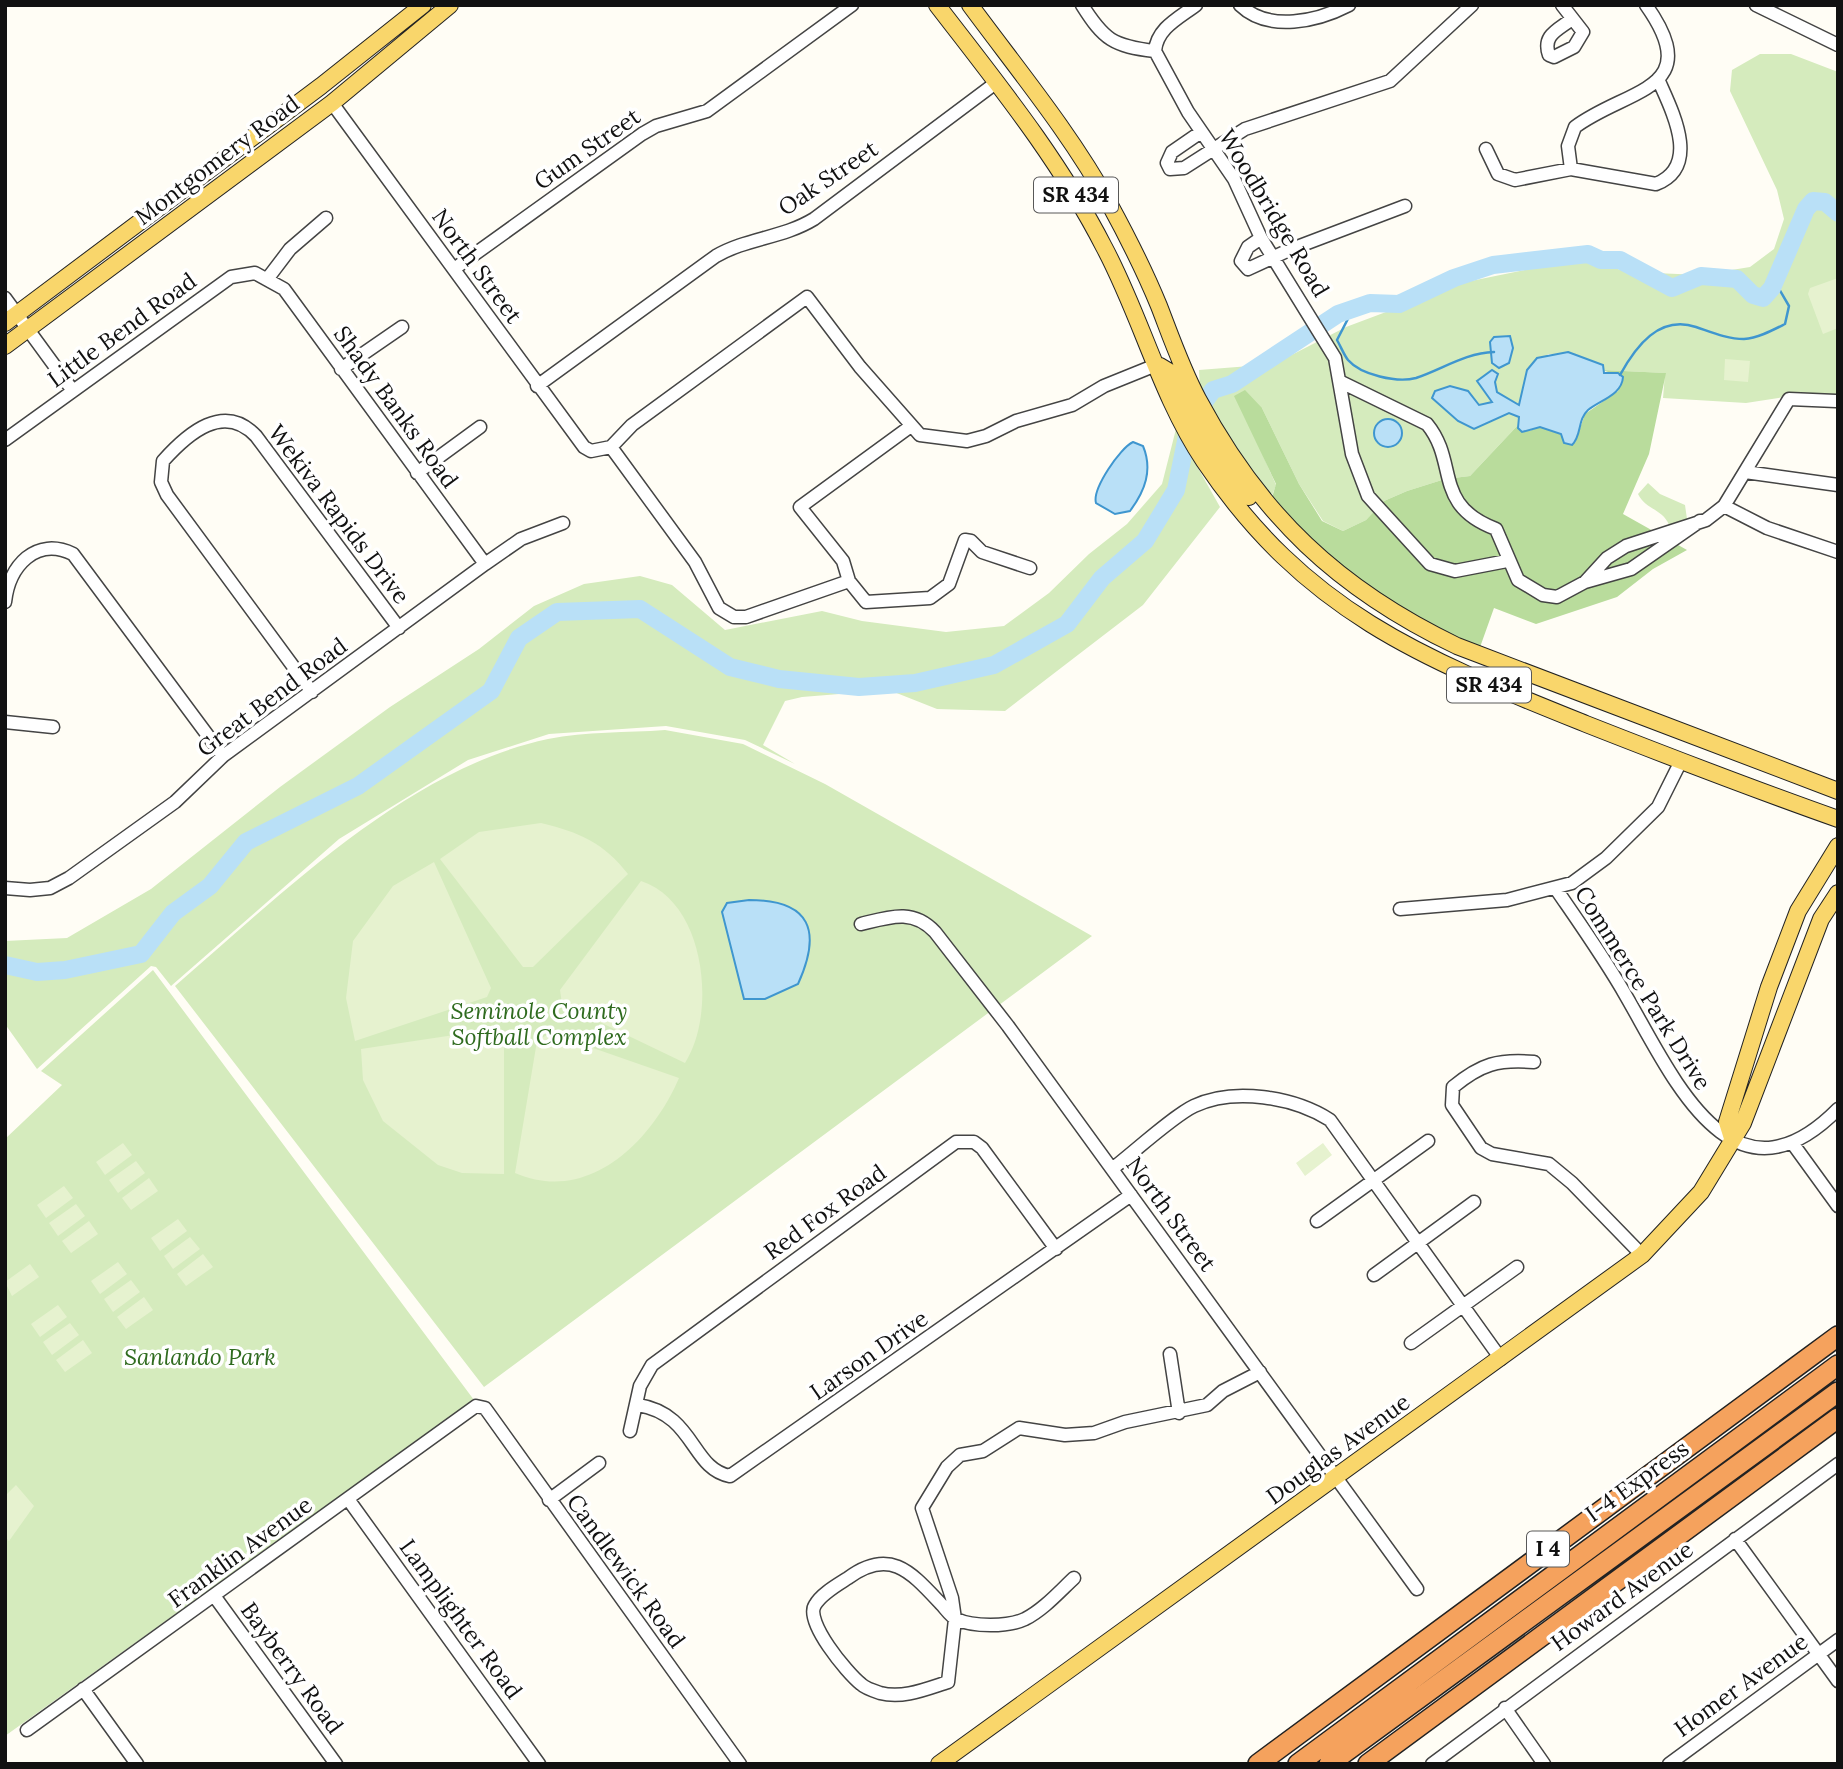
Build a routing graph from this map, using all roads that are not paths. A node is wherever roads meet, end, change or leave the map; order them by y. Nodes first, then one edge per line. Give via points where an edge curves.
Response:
1 (424, 5) edge
2 (450, 5) edge
3 (852, 5) edge
4 (937, 5) edge
5 (970, 5) edge
6 (1082, 5) edge
7 (1196, 5) edge
8 (1240, 5) edge
9 (1349, 5) edge
10 (1472, 5) edge
11 (1562, 5) edge
12 (1646, 5) edge
13 (1756, 5) edge
14 (1572, 19) dead end
15 (1838, 45) edge
16 (1155, 51) junction
17 (1658, 79) junction
18 (997, 82) junction
19 (332, 103) junction
20 (1202, 132) junction
21 (1214, 149) junction
22 (1486, 149) dead end
23 (1571, 169) junction
24 (1405, 206) dead end
25 (326, 218) dead end
26 (1261, 238) junction
27 (1273, 259) junction
28 (454, 269) junction
29 (268, 278) junction
30 (5, 298) edge
31 (11, 318) edge
32 (402, 327) dead end
33 (28, 329) junction
34 (5, 346) edge
35 (1156, 365) junction
36 (341, 369) junction
37 (1341, 382) junction
38 (537, 386) junction
39 (74, 391) junction
40 (1836, 401) dead end
41 (911, 426) junction
42 (480, 427) dead end
43 (1208, 427) junction
44 (5, 440) edge
45 (611, 447) junction
46 (418, 472) junction
47 (1745, 472) junction
48 (1838, 485) edge
49 (1724, 506) junction
50 (1700, 521) junction
51 (563, 523) dead end
52 (1838, 552) edge
53 (1507, 561) junction
54 (485, 565) junction
55 (1030, 568) dead end
56 (849, 580) junction
57 (1585, 582) junction
58 (1363, 592) junction
59 (5, 602) edge
60 (1348, 611) junction
61 (398, 628) junction
62 (312, 692) junction
63 (5, 722) edge
64 (53, 727) dead end
65 (223, 756) junction
66 (1681, 761) junction
67 (1838, 791) edge
68 (1838, 819) edge
69 (1838, 846) edge
70 (5, 888) edge
71 (1556, 889) junction
72 (1838, 893) edge
73 (1400, 909) dead end
74 (861, 923) dead end
75 (1534, 1062) dead end
76 (1838, 1109) edge
77 (972, 1128) dead end
78 (1731, 1138) junction
79 (1428, 1140) dead end
80 (970, 1141) junction
81 (1793, 1144) junction
82 (1112, 1170) junction
83 (1374, 1180) junction
84 (1131, 1195) junction
85 (1474, 1202) dead end
86 (1838, 1206) edge
87 (1317, 1221) dead end
88 (1418, 1242) junction
89 (1056, 1249) junction
90 (1642, 1255) junction
91 (1517, 1267) dead end
92 (1374, 1275) dead end
93 (1463, 1306) junction
94 (1838, 1336) edge
95 (1411, 1343) dead end
96 (1170, 1354) dead end
97 (1501, 1359) junction
98 (1838, 1365) edge
99 (1260, 1372) junction
100 (1838, 1392) edge
101 (638, 1405) junction
102 (476, 1406) joint
103 (1179, 1413) junction
104 (1838, 1418) edge
105 (630, 1431) dead end
106 (599, 1464) dead end
107 (1838, 1464) edge
108 (1337, 1479) junction
109 (348, 1499) junction
110 (549, 1500) junction
111 (1735, 1539) junction
112 (1074, 1578) dead end
113 (1417, 1589) dead end
114 (215, 1597) junction
115 (955, 1619) junction
116 (1838, 1640) edge
117 (1818, 1654) junction
118 (1838, 1681) edge
119 (83, 1689) junction
120 (1505, 1708) junction
121 (27, 1730) dead end
122 (137, 1764) edge
123 (336, 1764) edge
124 (539, 1764) edge
125 (740, 1764) edge
126 (939, 1764) edge
127 (1258, 1764) edge
128 (1298, 1764) edge
129 (1329, 1764) edge
130 (1368, 1764) edge
131 (1432, 1764) edge
132 (1544, 1764) edge
133 (1669, 1764) edge

1 - 31 main road, Montgomery Road
2 - 19 main road, Montgomery Road
3 - 28 street, Gum Street via 707,111 642,134
4 - 18 main road, SR 434
5 - 43 main road, SR 434 via 1062,130 1109,204 1158,305
6 - 16 street via 1110,41 1124,48
7 - 16 street via 1164,29
8 - 9 street via 1260,17 1301,21
10 - 21 street via 1390,81 1245,129
11 - 14 street
12 - 17 street via 1669,49
13 - 15 street
16 - 20 street, Woodbridge Road
17 - 23 street via 1575,127 1568,146
17 - 23 street via 1680,140 1677,164 1665,181 1647,184
18 - 35 main road, SR 434 via 1085,210
18 - 38 street, Oak Street via 814,219 796,230 716,256
19 - 28 street, North Street
19 - 33 main road, Montgomery Road
20 - 21 street, Woodbridge Road
20 - 21 street via 1172,152 1167,163 1170,169 1184,168
21 - 26 street, Woodbridge Road via 1234,179
22 - 23 street via 1498,174 1506,178
24 - 27 street
25 - 29 street
26 - 27 street, Woodbridge Road
26 - 27 street via 1243,253 1244,266 1254,269
27 - 37 street, Woodbridge Road via 1324,338
28 - 38 street, North Street
29 - 36 street, Shady Banks Road via 284,289
29 - 39 street, Little Bend Road via 255,273 231,277
30 - 31 street
31 - 33 street
32 - 36 street
33 - 34 main road, Montgomery Road
33 - 39 street
35 - 41 street via 1072,405 1016,421 986,436 940,438 920,435
35 - 43 main road via 1170,372
35 - 60 main road, SR 434 via 1202,458 1266,540
36 - 46 street, Shady Banks Road
37 - 53 street via 1427,424 1435,433 1458,501 1475,521 1496,529
37 - 53 street, Woodbridge Road via 1352,454 1368,496 1396,528 1430,564 1455,571
38 - 45 street, North Street via 584,447 591,451
39 - 44 street, Little Bend Road
40 - 47 street via 1788,398
41 - 45 street via 807,297 632,425
41 - 56 street via 800,507 843,561
42 - 46 street
43 - 58 main road, SR 434 via 1252,500 1267,506 1312,552
45 - 56 street via 728,615 746,617
46 - 54 street, Shady Banks Road
47 - 48 street
47 - 49 street
49 - 50 street
49 - 52 street via 1767,528
50 - 57 street via 1631,569
50 - 57 street via 1626,546 1607,558
51 - 54 street, Great Bend Road via 521,539
53 - 57 street via 1518,580 1543,595 1557,597
54 - 61 street, Great Bend Road
55 - 56 street via 982,552 965,540 949,584 930,598 866,602
58 - 60 street
58 - 67 main road, SR 434 via 1424,630 1496,663
59 - 65 street via 14,573 39,550 59,547 73,554
60 - 66 main road, SR 434 via 1448,668
61 - 62 street, Great Bend Road
61 - 62 street, Wekiva Rapids Drive via 246,425 224,419 191,437 163,461 161,482 167,495
62 - 65 street, Great Bend Road
63 - 64 street
65 - 70 street, Great Bend Road via 176,802 69,878 50,888
66 - 68 main road, SR 434
66 - 71 street via 1658,807 1598,864
69 - 78 main road via 1798,911 1769,987 1727,1122
71 - 73 street via 1507,900
71 - 78 street, Commerce Park Drive via 1617,980 1684,1095 1706,1122
72 - 78 main road, Douglas Avenue via 1821,919 1749,1110
74 - 82 street, North Street via 903,915 925,921
75 - 90 street via 1492,1063 1453,1087 1452,1105 1481,1148 1549,1164
76 - 81 street
77 - 80 street
78 - 81 street, Commerce Park Drive via 1754,1147
78 - 90 main road, Douglas Avenue via 1701,1192
79 - 83 street
80 - 89 street via 982,1149
80 - 101 street, Red Fox Road via 956,1142 652,1365 640,1385
81 - 86 street
82 - 83 street via 1194,1106 1219,1099 1272,1097 1304,1105 1330,1120
82 - 84 street, North Street
83 - 87 street
83 - 88 street
84 - 89 street, Larson Drive
84 - 99 street, North Street
85 - 88 street
88 - 92 street
88 - 93 street
89 - 101 street, Larson Drive via 730,1476 710,1467 666,1413
90 - 97 main road, Douglas Avenue
91 - 93 street
93 - 95 street
93 - 97 street
94 - 127 highway, I 4
96 - 103 street
97 - 108 main road, Douglas Avenue
98 - 128 highway, I-4 Express
99 - 103 street via 1207,1405
99 - 108 street, North Street
100 - 129 highway, I-4 Express
101 - 105 street, Red Fox Road
102 - 109 street, Franklin Avenue
102 - 110 street, Candlewick Road via 485,1408
103 - 115 street via 1125,1422 1094,1433 1065,1435 1019,1428 982,1451 960,1455 947,1467 922,1508 945,1572
104 - 130 highway
106 - 110 street
107 - 111 street, Howard Avenue
108 - 113 street, North Street
108 - 126 main road, Douglas Avenue
109 - 114 street, Franklin Avenue
109 - 124 street, Lamplighter Road
110 - 125 street, Candlewick Road
111 - 117 street
111 - 120 street, Howard Avenue
112 - 115 street via 1024,1619 1008,1624
114 - 119 street, Franklin Avenue
114 - 123 street, Bayberry Road
115 - 115 street via 948,1682 906,1695 862,1685 837,1658 811,1612 830,1591 861,1568 877,1563 895,1565 915,1576
116 - 117 street, Homer Avenue
117 - 118 street
117 - 133 street, Homer Avenue
119 - 121 street, Franklin Avenue
119 - 122 street
120 - 131 street, Howard Avenue
120 - 132 street

